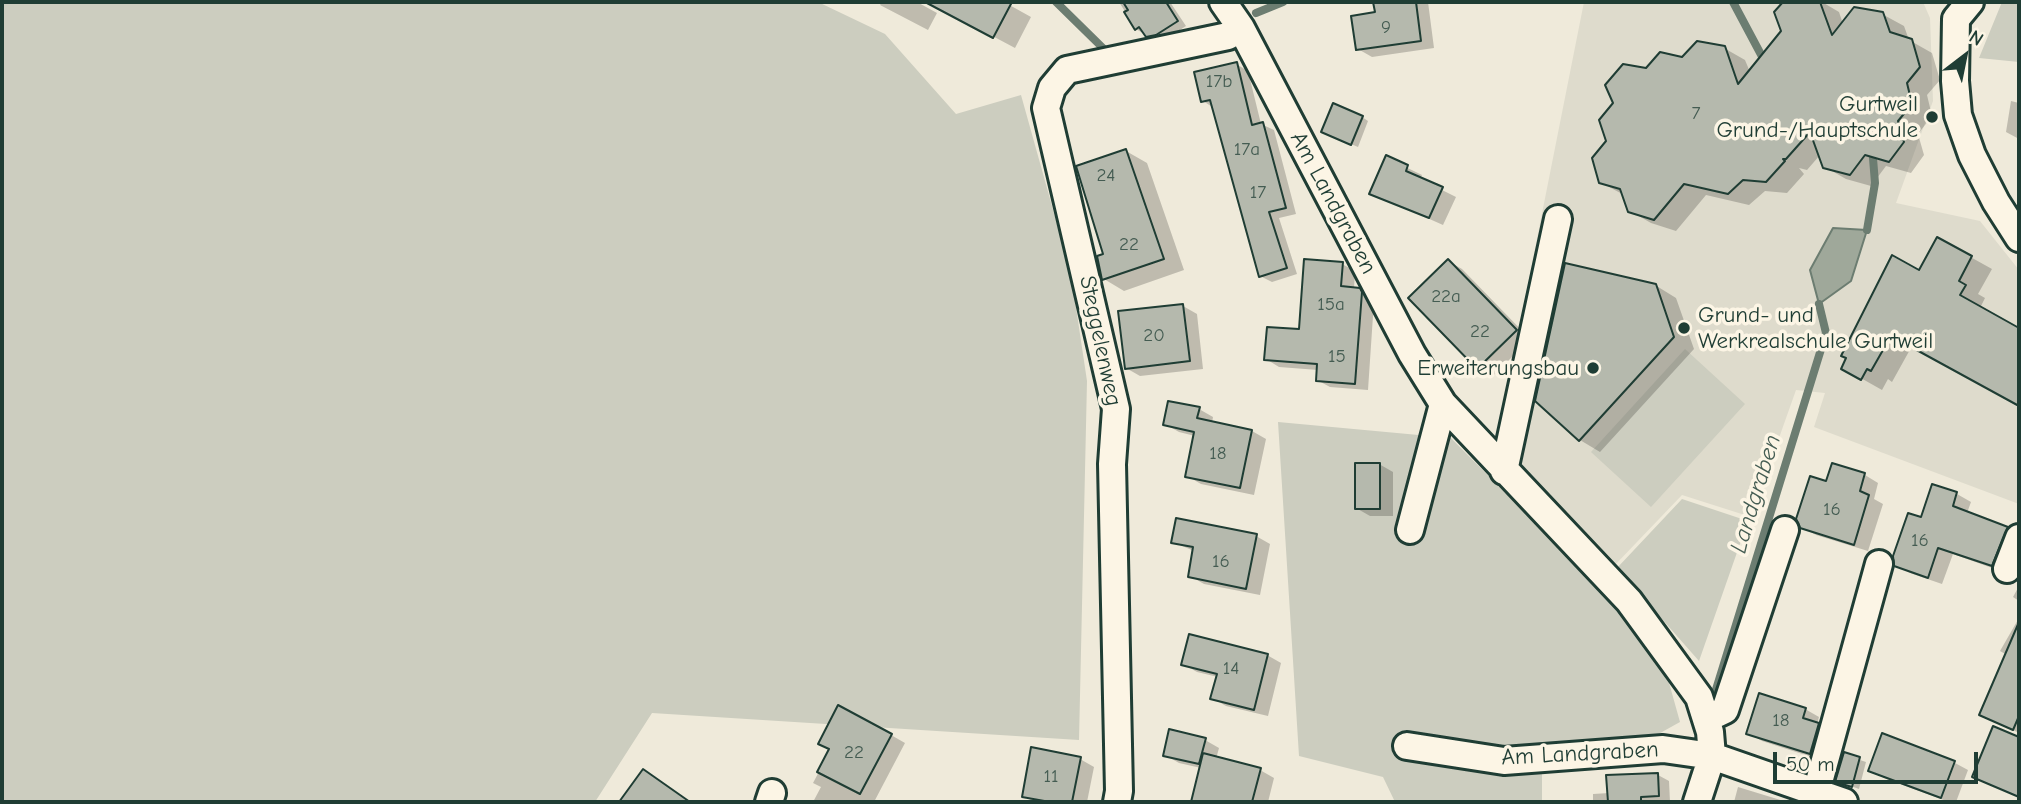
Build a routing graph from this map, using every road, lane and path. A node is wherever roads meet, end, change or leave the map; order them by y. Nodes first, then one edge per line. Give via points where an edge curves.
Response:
1 (1957, 7) edge
2 (1233, 10) edge
3 (1558, 219) dead end
4 (2019, 238) edge
5 (1443, 404) junction
6 (1504, 471) junction
7 (1410, 530) dead end
8 (1785, 530) dead end
9 (2019, 538) edge
10 (1879, 564) dead end
11 (2007, 569) dead end
12 (1706, 719) junction
13 (1407, 746) dead end
14 (1712, 756) junction
15 (1816, 793) junction
16 (1117, 802) edge
17 (1697, 802) edge
18 (1844, 802) edge

1 - 4 street via 1958,115 1972,155
2 - 5 street, Am Landgraben via 1412,354
2 - 16 street, Steggelenweg via 1228,36 1067,70 1052,88 1046,108 1116,408 1112,464
3 - 6 street
5 - 6 street, Am Landgraben
5 - 7 street
6 - 12 street, Am Landgraben via 1629,601 1699,697
8 - 12 street via 1725,710
9 - 11 street
10 - 15 street
12 - 14 street, Am Landgraben
13 - 14 street, Am Landgraben via 1504,761 1663,748
14 - 15 street
14 - 17 street, Am Landgraben
15 - 18 street

